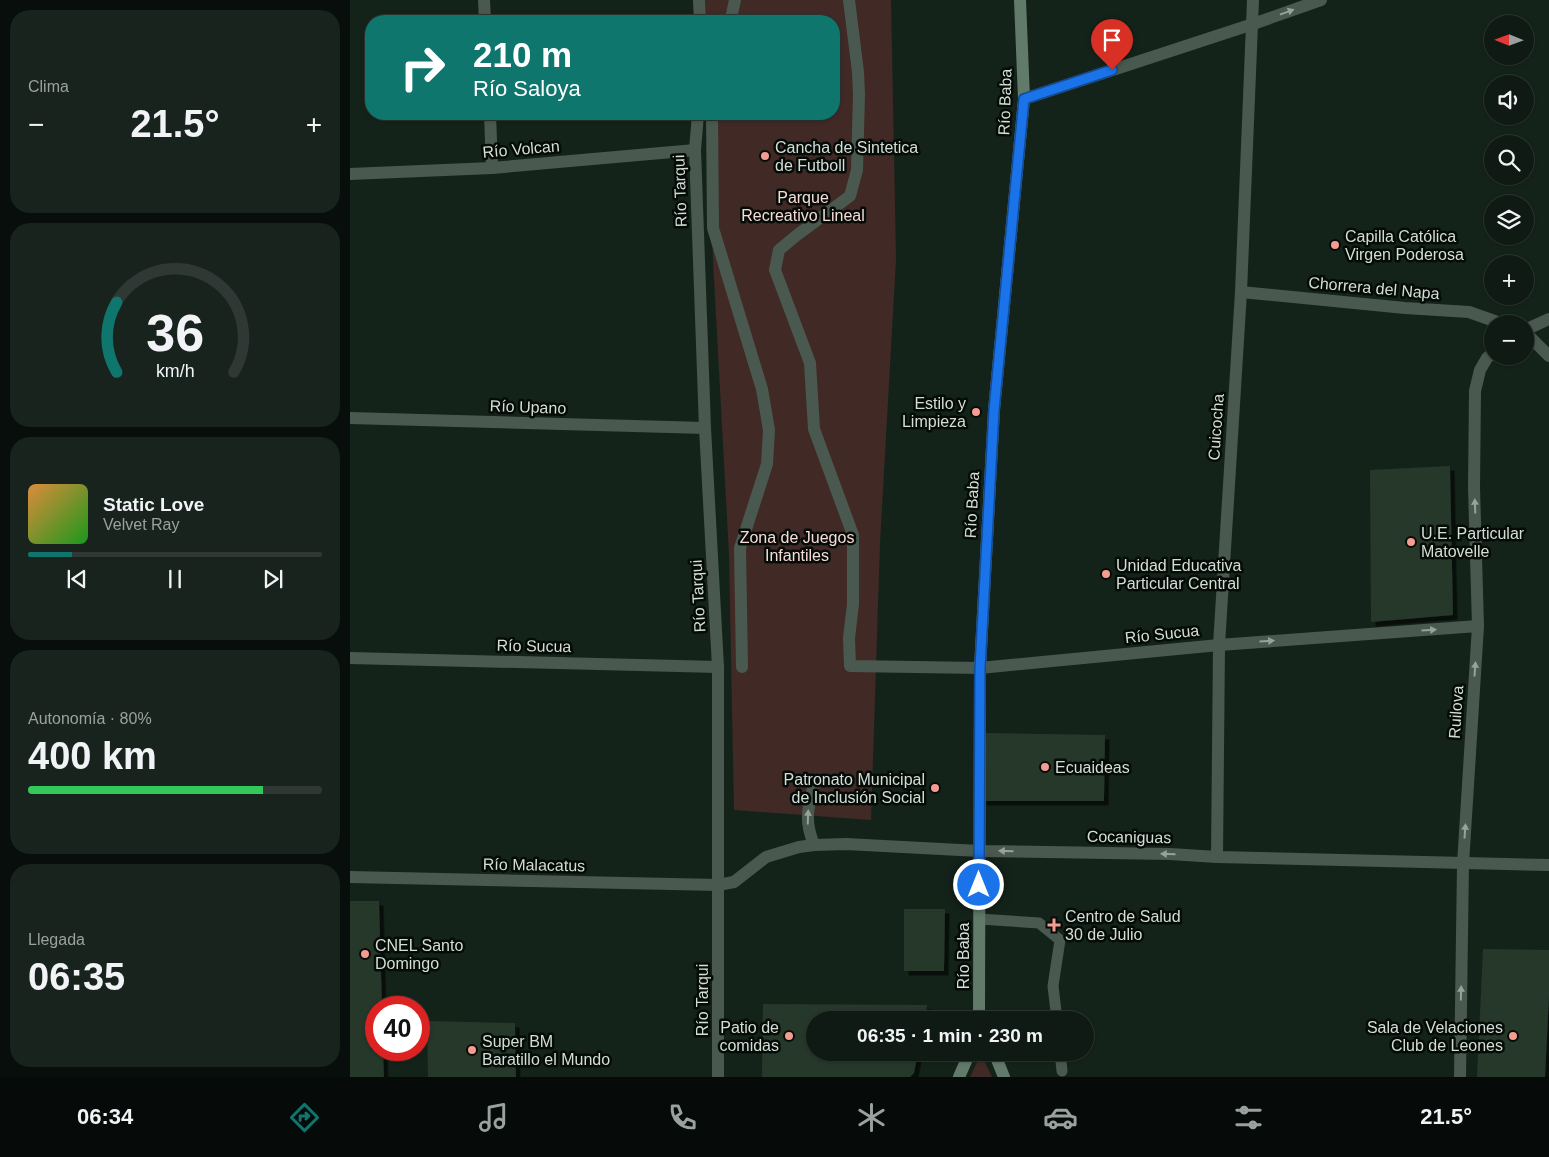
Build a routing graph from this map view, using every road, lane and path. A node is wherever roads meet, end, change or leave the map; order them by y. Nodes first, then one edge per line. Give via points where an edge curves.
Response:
1 (484, 0) edge
2 (699, 0) edge
3 (735, 0) edge
4 (849, 0) edge
5 (1020, 0) edge
6 (1253, 0) edge
7 (1321, 0) edge
8 (485, 15) edge
9 (700, 15) edge
10 (732, 15) edge
11 (1253, 24) junction
12 (1024, 99) junction
13 (490, 120) edge
14 (698, 120) edge
15 (712, 120) edge
16 (695, 150) junction
17 (492, 168) junction
18 (350, 174) edge
19 (1241, 292) junction
20 (1484, 317) edge
21 (1549, 319) edge
22 (1534, 326) edge
23 (1534, 340) edge
24 (1549, 356) edge
25 (1484, 363) edge
26 (350, 418) edge
27 (705, 428) junction
28 (1478, 626) junction
29 (1219, 645) junction
30 (350, 658) edge
31 (718, 667) junction
32 (742, 667) dead end
33 (980, 668) junction
34 (813, 788) dead end
35 (814, 845) junction
36 (979, 851) junction
37 (1217, 857) junction
38 (1462, 864) junction
39 (1549, 865) edge
40 (350, 877) edge
41 (718, 885) junction
42 (979, 919) junction
43 (979, 1011) edge
44 (1056, 1011) edge
45 (966, 1061) edge
46 (998, 1061) edge
47 (1061, 1061) edge
48 (1062, 1071) dead end
49 (718, 1077) edge
50 (959, 1077) edge
51 (1004, 1077) edge
52 (1460, 1077) edge

1 - 8 street
2 - 9 street
3 - 10 street
4 - 33 street, Río Sucua via 858,72 857,170 850,196 780,250 775,270 810,363 814,429 852,535 850,666
5 - 12 street, Río Baba
6 - 11 street, Cuicocha
11 -> 7 street
11 - 12 street
11 - 19 street, Cuicocha
12 - 33 street, Río Baba via 994,410
13 - 17 street
14 - 16 street, Río Tarqui
15 - 32 street via 713,228 762,389 769,430 767,464 740,548
16 - 17 street, Río Volcan
16 - 27 street, Río Tarqui
17 - 18 street, Río Volcan
19 - 20 street, Chorrera del Napa via 1469,312
19 - 29 street, Cuicocha
21 - 22 street
23 - 24 street
28 -> 25 street, Ruilova via 1475,391
26 - 27 street, Río Upano
27 - 31 street, Río Tarqui
29 -> 28 street, Río Sucua
38 -> 28 street, Ruilova
29 - 33 street, Río Sucua
29 - 37 street, Cuicocha
30 - 31 street, Río Sucua
31 - 41 street, Río Tarqui
33 - 36 street, Río Baba
35 -> 34 street via 807,827
35 - 36 street, Cocaniguas
35 - 41 street, Cocaniguas via 766,857 734,882
37 -> 36 street, Cocaniguas
36 - 42 street, Río Baba
37 - 38 street, Cocaniguas
38 - 39 street, Cocaniguas
52 -> 38 street, Ruilova
40 - 41 street, Río Malacatus
41 - 49 street, Río Tarqui
42 - 43 street, Río Baba
42 - 44 lane via 1039,923 1060,940 1053,986
45 - 50 street
46 - 51 street
47 - 48 lane

